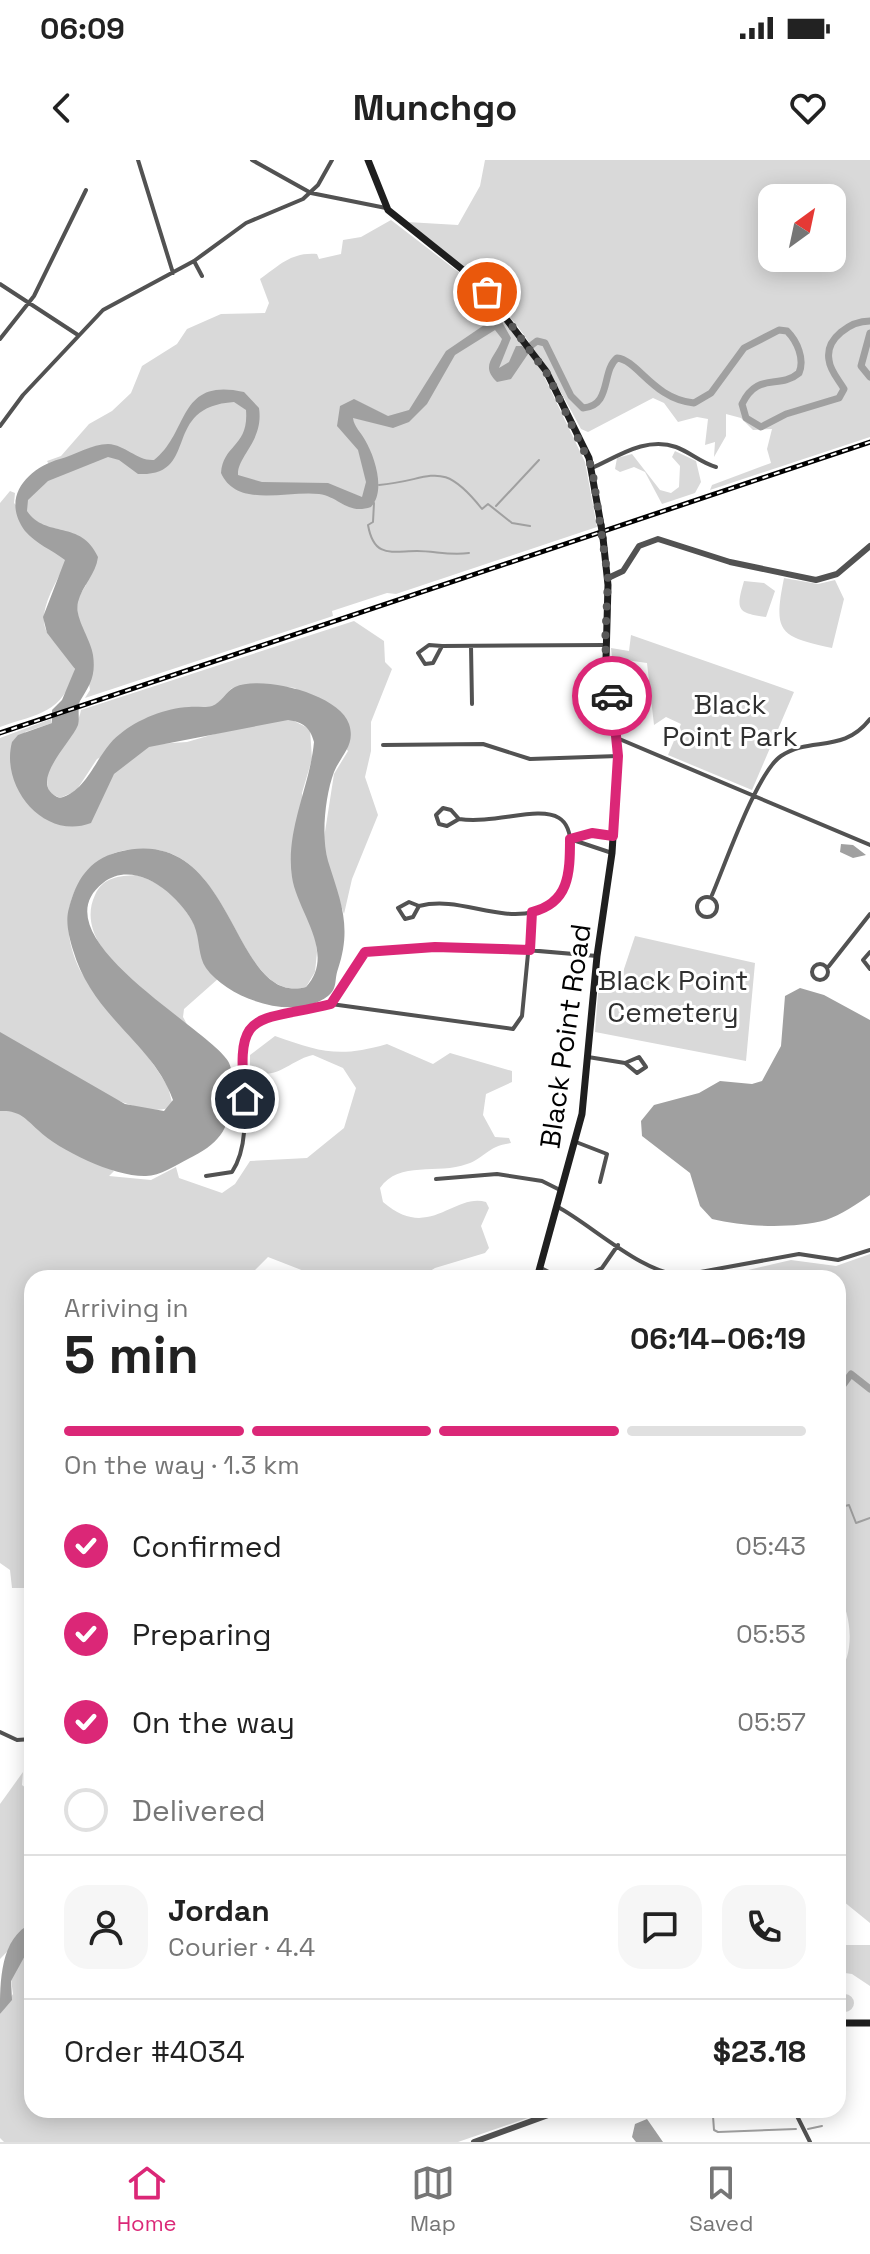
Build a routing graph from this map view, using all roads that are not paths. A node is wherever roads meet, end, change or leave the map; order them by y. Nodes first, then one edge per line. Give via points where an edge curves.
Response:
1 (138, 160) edge
2 (252, 160) edge
3 (332, 160) edge
4 (368, 160) edge
5 (86, 190) dead end
6 (311, 193) junction
7 (386, 208) junction
8 (194, 261) junction
9 (173, 273) junction
10 (202, 276) dead end
11 (0, 284) edge
12 (29, 304) junction
13 (61, 327) junction
14 (78, 335) junction
15 (0, 339) edge
16 (74, 341) junction
17 (0, 426) edge
18 (716, 467) dead end
19 (592, 468) junction
20 (870, 546) edge
21 (608, 578) junction
22 (605, 645) junction
23 (442, 646) junction
24 (471, 646) junction
25 (472, 704) dead end
26 (870, 719) edge
27 (617, 738) junction
28 (383, 745) dead end
29 (618, 756) junction
30 (755, 797) junction
31 (459, 819) junction
32 (613, 836) junction
33 (570, 839) junction
34 (870, 845) edge
35 (612, 853) junction
36 (712, 895) junction
37 (419, 906) junction
38 (532, 912) junction
39 (870, 914) edge
40 (530, 950) junction
41 (870, 952) edge
42 (597, 956) junction
43 (829, 966) junction
44 (870, 969) edge
45 (331, 1004) junction
46 (588, 1057) junction
47 (625, 1063) junction
48 (576, 1142) junction
49 (206, 1176) dead end
50 (436, 1179) dead end
51 (600, 1182) dead end
52 (563, 1191) junction
53 (558, 1207) junction
54 (618, 1245) junction
55 (870, 1250) edge
56 (541, 1267) junction
57 (540, 1270) edge
58 (546, 1270) edge
59 (598, 1270) edge
60 (657, 1270) edge
61 (706, 1270) edge
62 (0, 1732) edge
63 (24, 1740) edge
64 (846, 2023) edge
65 (870, 2023) edge
66 (541, 2118) edge
67 (798, 2118) edge
68 (479, 2141) edge
69 (810, 2142) edge

1 - 9 street
2 - 6 street
3 - 6 street
4 - 7 main road
5 - 12 street
6 - 7 street
6 - 8 street via 246,223
7 - 19 main road, Black Point Road via 478,282 559,394
8 - 9 street
8 - 10 street
9 - 14 street via 109,305
11 - 12 street
12 - 13 street
12 - 15 street
13 - 14 street
13 - 16 street
14 - 16 street
16 - 17 street
18 - 19 street via 665,445 627,450
19 - 21 main road, Black Point Road, bridge
20 - 21 street via 837,574 816,580 730,562 658,539 639,546 622,572
21 - 22 main road, Black Point Road
22 - 24 street
22 - 27 main road, Black Point Road
23 - 23 street via 422,647 419,659 432,664
23 - 24 street
24 - 25 street
26 - 30 street via 846,740 781,756 766,771
27 - 29 main road, Black Point Road
27 - 30 street
28 - 29 street via 483,744 530,759
29 - 32 main road, Black Point Road
30 - 34 street
30 - 36 street
31 - 31 street via 448,808 436,815 443,826
31 - 33 street via 496,821 549,812 565,822
32 - 33 street via 592,833
32 - 35 main road, Black Point Road
33 - 35 street
33 - 38 street via 561,896 553,906
35 - 42 main road, Black Point Road
36 - 36 street via 698,903 703,916 716,911
37 - 37 street via 402,903 398,914 410,919
37 - 38 street via 448,902 501,914
38 - 40 street
39 - 43 street
40 - 42 street
40 - 45 street via 367,951
40 - 45 street via 522,1016 513,1029
41 - 44 street via 863,960
42 - 46 main road, Black Point Road
43 - 43 street via 816,965 812,976 823,980
45 - 49 street via 264,1019 248,1030 240,1052 247,1114 244,1140 232,1172
46 - 47 street
46 - 48 main road, Black Point Road
47 - 47 street via 637,1073 646,1067 639,1057
48 - 51 street via 607,1154
48 - 52 main road, Black Point Road
50 - 52 street via 500,1174 542,1181
52 - 53 main road, Black Point Road
53 - 54 street
53 - 56 main road, Black Point Road
54 - 59 street
54 - 60 street
55 - 61 street via 838,1260 799,1254
56 - 57 main road, Black Point Road
56 - 58 street
62 - 63 street
64 - 65 main road
66 - 68 street
67 - 69 street

